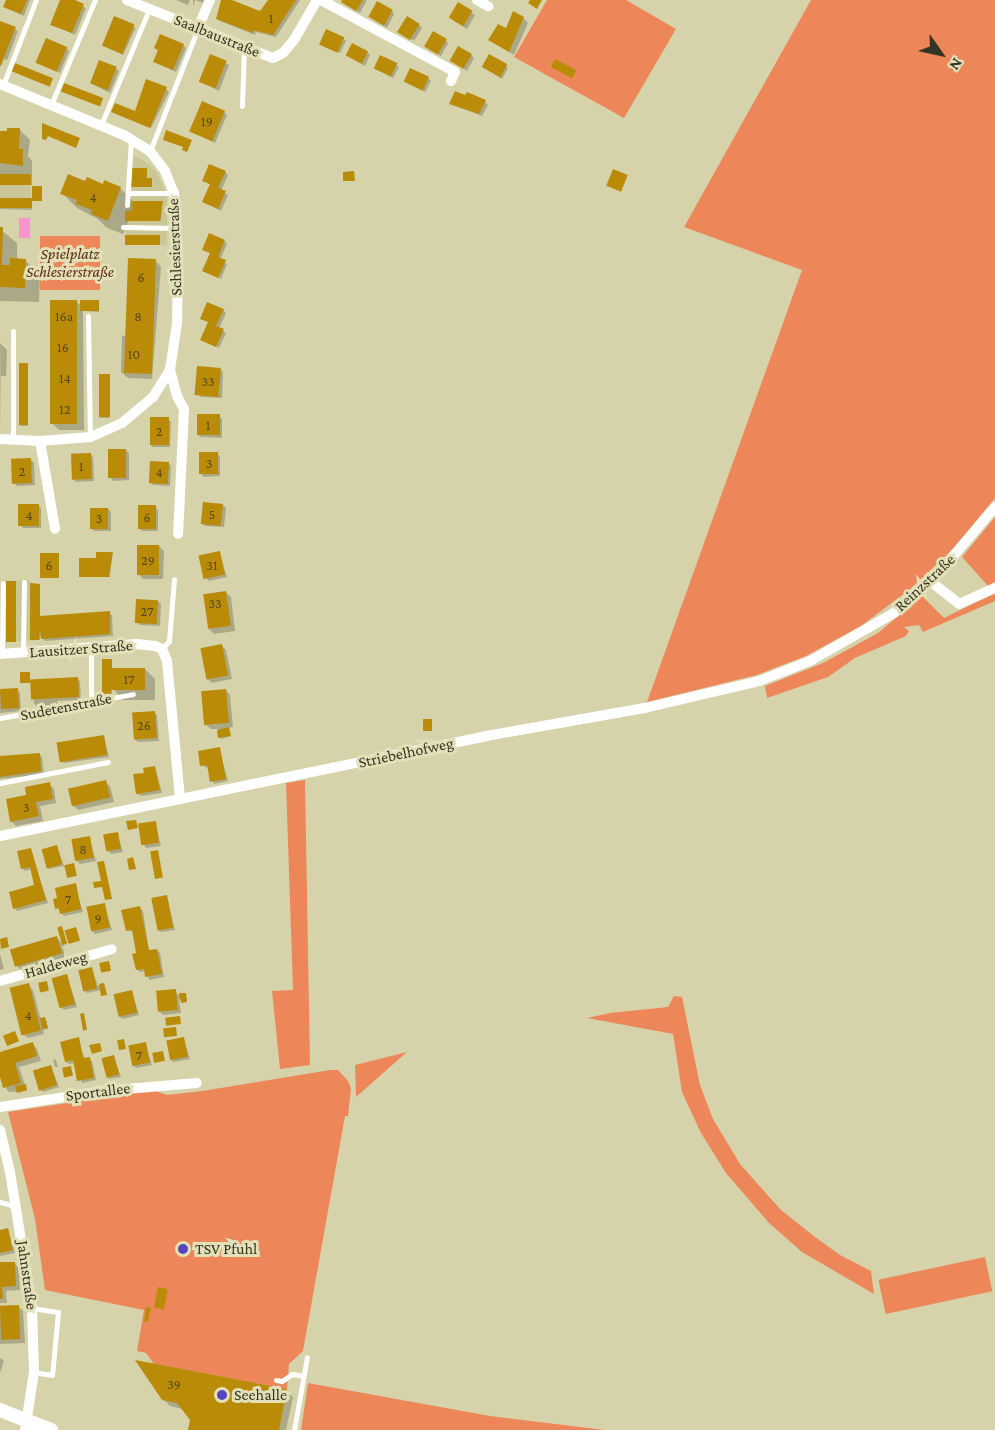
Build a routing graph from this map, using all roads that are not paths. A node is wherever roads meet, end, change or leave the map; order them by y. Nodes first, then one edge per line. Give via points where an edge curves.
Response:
1 (36, 0) edge
2 (94, 0) edge
3 (127, 0) edge
4 (210, 0) edge
5 (319, 0) edge
6 (477, 0) edge
7 (488, 6) dead end
8 (149, 9) junction
9 (198, 28) junction
10 (244, 47) junction
11 (451, 81) dead end
12 (1, 84) edge
13 (51, 105) junction
14 (243, 106) dead end
15 (101, 125) junction
16 (132, 139) junction
17 (150, 151) junction
18 (128, 193) junction
19 (174, 193) junction
20 (127, 205) dead end
21 (123, 227) dead end
22 (177, 228) junction
23 (88, 316) dead end
24 (13, 331) dead end
25 (171, 370) junction
26 (177, 396) junction
27 (153, 397) junction
28 (90, 437) junction
29 (0, 439) edge
30 (13, 440) junction
31 (40, 441) junction
32 (995, 507) edge
33 (55, 529) dead end
34 (178, 534) dead end
35 (174, 579) dead end
36 (930, 581) junction
37 (24, 582) dead end
38 (3, 583) dead end
39 (995, 588) edge
40 (91, 648) junction
41 (162, 650) junction
42 (1, 654) edge
43 (22, 654) junction
44 (810, 661) joint
45 (133, 694) dead end
46 (91, 702) junction
47 (0, 718) edge
48 (108, 762) dead end
49 (0, 783) edge
50 (180, 799) junction
51 (0, 836) edge
52 (112, 949) dead end
53 (0, 981) edge
54 (197, 1083) dead end
55 (0, 1107) edge
56 (0, 1131) edge
57 (0, 1202) edge
58 (16, 1206) junction
59 (32, 1308) junction
60 (307, 1357) dead end
61 (34, 1372) junction
62 (303, 1376) junction
63 (276, 1380) dead end
64 (0, 1410) edge
65 (26, 1426) edge
66 (51, 1430) edge
67 (294, 1430) edge

1 - 12 lane
2 - 13 lane
3 - 8 street, Saalbaustraße
4 - 9 street
5 - 10 street, Saalbaustraße via 283,54 273,58
5 - 11 street via 455,72
6 - 7 street
8 - 9 street, Saalbaustraße
8 - 15 lane
9 - 10 street, Saalbaustraße
9 - 17 lane
10 - 14 lane
12 - 13 street, Schlesierstraße
13 - 15 street, Schlesierstraße
15 - 16 street, Schlesierstraße
16 - 17 street, Schlesierstraße
16 - 18 lane
17 - 19 street, Schlesierstraße via 165,171
18 - 19 lane
18 - 20 lane
19 - 22 street, Schlesierstraße
21 - 22 lane
22 - 25 street, Schlesierstraße via 177,322
23 - 28 lane
24 - 30 lane
25 - 26 street
25 - 27 street, Schlesierstraße
26 - 27 street via 165,393
26 - 34 street via 184,409
27 - 28 street, Schlesierstraße via 122,423
28 - 31 street, Schlesierstraße
29 - 30 street, Schlesierstraße
30 - 31 street, Schlesierstraße
31 - 33 street
32 - 36 street, Reinzstraße
35 - 41 lane via 169,641
36 - 39 street via 959,603
36 - 44 street, Reinzstraße via 894,613
37 - 43 lane
38 - 42 lane
40 - 41 street, Lausitzer Straße via 136,644
40 - 43 street, Lausitzer Straße
40 - 46 lane
41 - 50 street via 167,661
42 - 43 street, Lausitzer Straße
44 - 50 street, Striebelhofweg via 759,681 695,697
45 - 46 lane, Sudetenstraße
46 - 47 lane, Sudetenstraße
48 - 49 lane
50 - 51 street, Striebelhofweg
52 - 53 street, Haldeweg
54 - 55 street, Sportallee via 103,1091
56 - 58 street, Jahnstraße
57 - 58 lane
58 - 59 street, Jahnstraße
59 - 61 street, Jahnstraße
59 - 61 lane via 58,1312 52,1375
60 - 62 lane
61 - 65 street, Jahnstraße
62 - 63 lane via 292,1374 282,1381
62 - 67 lane
64 - 65 street
65 - 66 street

